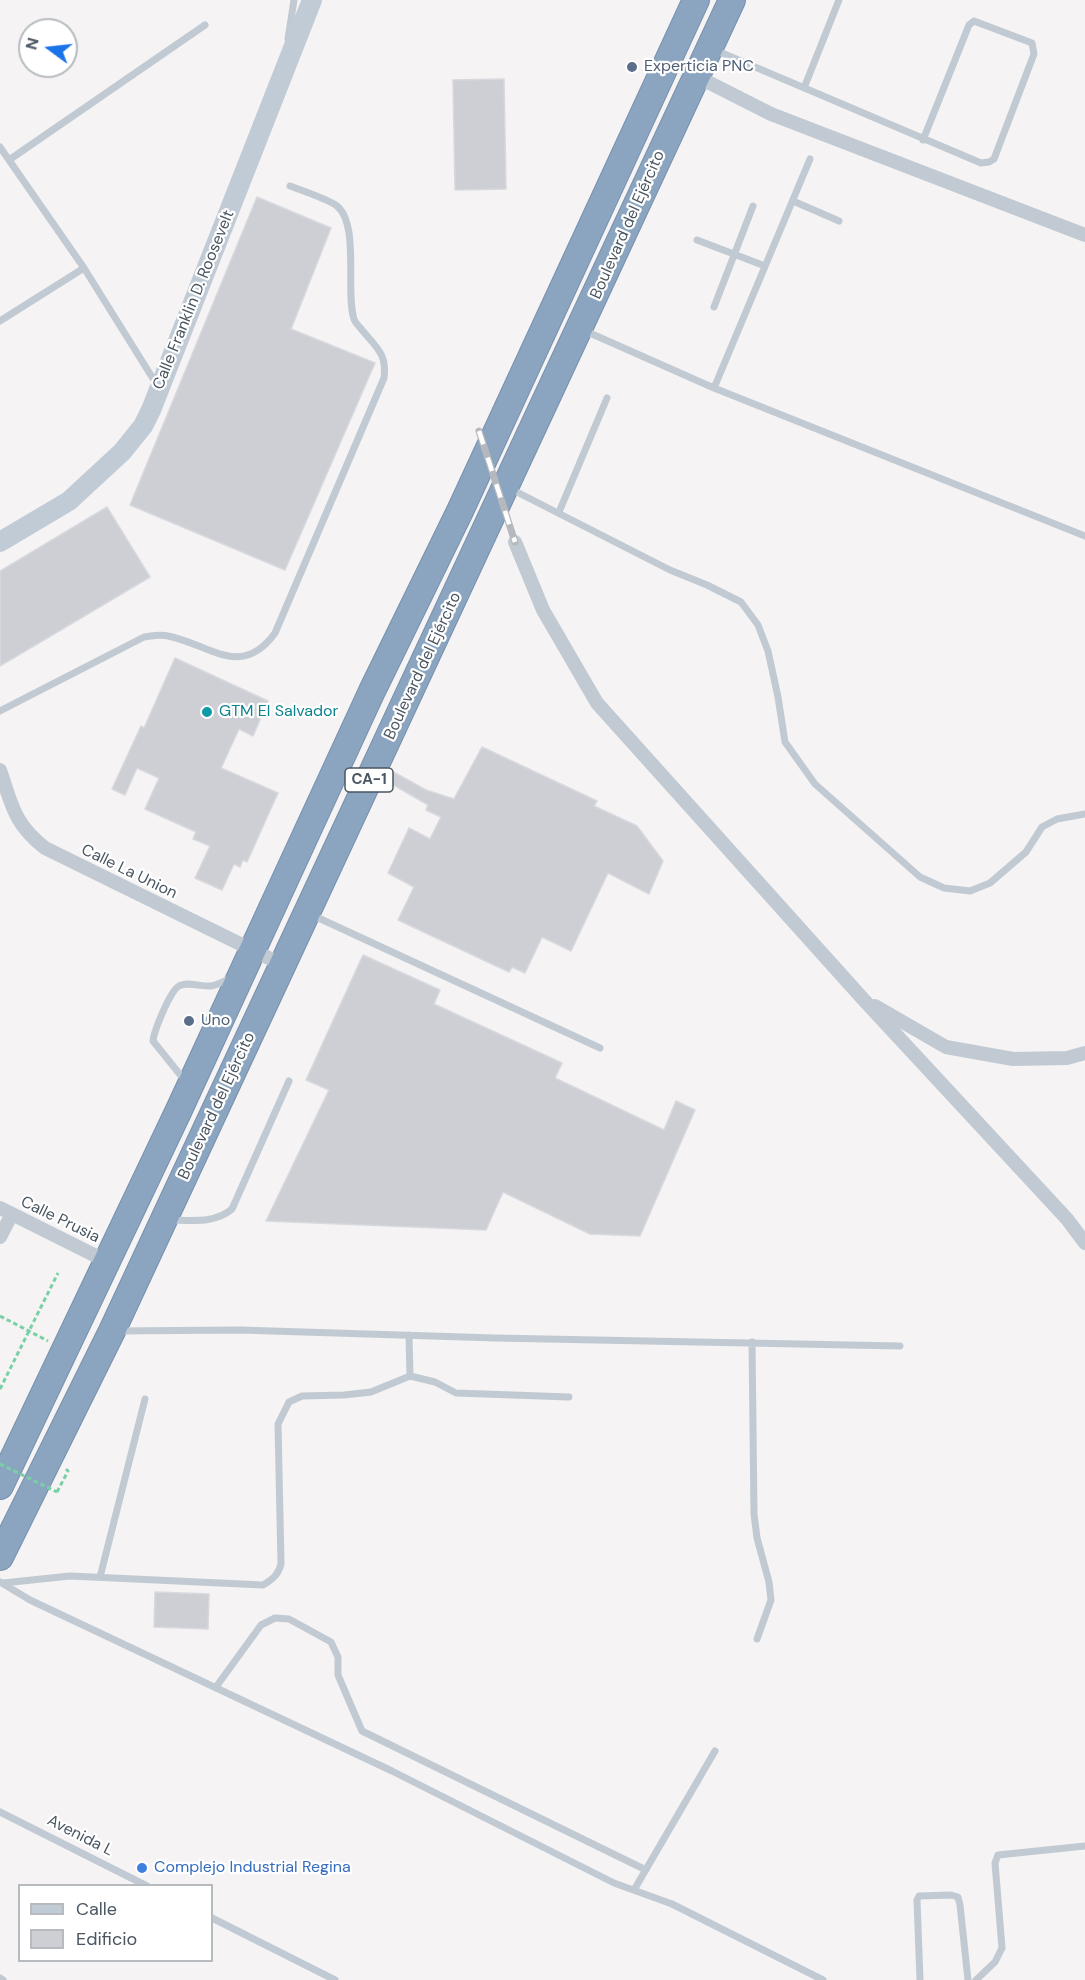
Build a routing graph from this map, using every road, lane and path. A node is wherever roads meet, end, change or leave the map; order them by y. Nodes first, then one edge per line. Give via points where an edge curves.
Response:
1 (294, 0) edge
2 (312, 0) edge
3 (696, 0) edge
4 (732, 0) edge
5 (839, 0) edge
6 (205, 25) dead end
7 (709, 47) junction
8 (696, 76) junction
9 (282, 77) junction
10 (804, 88) junction
11 (645, 112) junction
12 (673, 126) junction
13 (923, 140) junction
14 (0, 147) edge
15 (810, 159) dead end
16 (9, 160) junction
17 (614, 181) junction
18 (290, 186) dead end
19 (642, 195) junction
20 (793, 201) junction
21 (753, 206) dead end
22 (839, 221) dead end
23 (1085, 235) edge
24 (697, 240) dead end
25 (734, 254) junction
26 (765, 266) junction
27 (84, 267) junction
28 (714, 307) dead end
29 (0, 321) edge
30 (580, 329) junction
31 (159, 388) junction
32 (714, 388) junction
33 (607, 398) dead end
34 (507, 486) junction
35 (559, 512) junction
36 (1085, 536) edge
37 (0, 542) edge
38 (515, 542) dead end
39 (0, 711) edge
40 (0, 770) edge
41 (1085, 814) edge
42 (307, 912) junction
43 (263, 927) junction
44 (294, 940) junction
45 (248, 961) junction
46 (283, 965) junction
47 (863, 999) junction
48 (221, 1018) junction
49 (250, 1035) junction
50 (600, 1048) dead end
51 (1085, 1053) edge
52 (182, 1077) dead end
53 (289, 1081) dead end
54 (6, 1211) edge
55 (164, 1220) junction
56 (0, 1237) edge
57 (1085, 1243) edge
58 (106, 1261) junction
59 (58, 1273) dead end
60 (0, 1316) edge
61 (29, 1331) junction
62 (112, 1331) junction
63 (409, 1335) junction
64 (50, 1342) dead end
65 (752, 1342) junction
66 (900, 1346) dead end
67 (410, 1376) junction
68 (0, 1389) edge
69 (569, 1397) dead end
70 (145, 1399) dead end
71 (0, 1464) edge
72 (68, 1471) dead end
73 (0, 1486) edge
74 (0, 1557) edge
75 (99, 1577) junction
76 (2, 1583) edge
77 (757, 1639) dead end
78 (216, 1687) junction
79 (715, 1751) dead end
80 (0, 1812) edge
81 (1085, 1846) edge
82 (646, 1870) junction
83 (143, 1884) edge
84 (634, 1890) junction
85 (213, 1919) edge
86 (335, 1980) edge
87 (823, 1980) edge
88 (920, 1980) edge
89 (968, 1980) edge
90 (976, 1980) edge

1 - 9 lane
2 - 9 main road, Calle Franklin D. Roosevelt
3 - 11 highway, Boulevard del Ejército / CA-1
4 - 7 highway, Boulevard del Ejército / CA-1
5 - 10 lane
6 - 16 lane
7 - 8 highway, Boulevard del Ejército / CA-1
7 - 10 lane
8 - 12 highway, Boulevard del Ejército / CA-1
8 - 23 street via 771,114
9 - 31 main road, Calle Franklin D. Roosevelt
10 - 13 lane
11 - 12 highway via 651,129 663,131
11 - 17 highway, Boulevard del Ejército / CA-1
12 - 19 highway, Boulevard del Ejército / CA-1
13 - 13 lane via 974,21 1032,43 1034,54 994,159 981,163
14 - 16 lane
15 - 20 lane
16 - 27 lane
17 - 19 highway via 631,174 642,186
17 - 43 highway, Boulevard del Ejército / CA-1
18 - 39 lane via 338,206 349,236 354,320 385,364 384,378 275,633 251,655 236,657 169,636 144,637
19 - 30 highway, Boulevard del Ejército / CA-1
20 - 22 lane
20 - 26 lane
21 - 25 lane
24 - 25 lane
25 - 26 lane
25 - 28 lane
26 - 32 lane
27 - 29 lane
27 - 31 lane
30 - 32 lane
30 - 34 highway, Boulevard del Ejército / CA-1
31 - 37 main road, Calle Franklin D. Roosevelt via 143,426 122,452 69,501
32 - 36 lane
33 - 35 lane
34 - 35 lane
34 - 42 highway, Boulevard del Ejército / CA-1
35 - 41 lane via 741,602 758,625 768,651 785,742 801,767 920,877 944,888 970,891 990,883 1026,852 1042,828 1058,819
38 - 47 street via 543,610 597,703
40 - 45 street, Calle La Union via 16,819 45,849
42 - 44 highway, Boulevard del Ejército / CA-1
42 - 50 lane
43 - 44 highway via 261,940 267,949 282,951
43 - 45 highway, Boulevard del Ejército / CA-1
44 - 46 highway, Boulevard del Ejército / CA-1
45 - 46 street, Calle La Union
45 - 48 highway, Boulevard del Ejército / CA-1
45 - 52 lane via 212,986 178,986 172,994 153,1041
46 - 49 highway, Boulevard del Ejército / CA-1
47 - 51 street via 946,1047 1013,1059 1067,1058
47 - 57 street
48 - 49 highway via 234,1012 247,1016
48 - 58 highway, Boulevard del Ejército / CA-1
49 - 55 highway, Boulevard del Ejército / CA-1
53 - 55 lane via 232,1209 222,1217 205,1221
54 - 56 street
54 - 58 street, Calle Prusia
55 - 62 highway, Boulevard del Ejército / CA-1
58 - 73 highway, Boulevard del Ejército / CA-1
59 - 61 path
60 - 61 path
61 - 64 path
61 - 68 path
62 - 63 lane
62 - 74 highway, Boulevard del Ejército / CA-1
63 - 65 lane
63 - 67 lane
65 - 66 lane
65 - 77 lane via 754,1514 771,1600
67 - 69 lane via 435,1382 456,1393
67 - 75 lane via 371,1392 302,1396 289,1402 278,1424 281,1564 271,1581 264,1585
70 - 75 lane
71 - 72 path, bridge via 57,1492
75 - 76 lane
76 - 78 lane via 30,1600
78 - 82 lane via 261,1625 275,1618 289,1619 332,1642 338,1657 338,1675 362,1731
78 - 84 lane
79 - 82 lane
80 - 83 lane, Avenida L
81 - 90 lane via 998,1855 994,1863 1002,1948 995,1962
82 - 84 lane
84 - 87 lane via 672,1904
85 - 86 lane
88 - 89 lane via 917,1900 919,1896 951,1895 958,1897 960,1905

